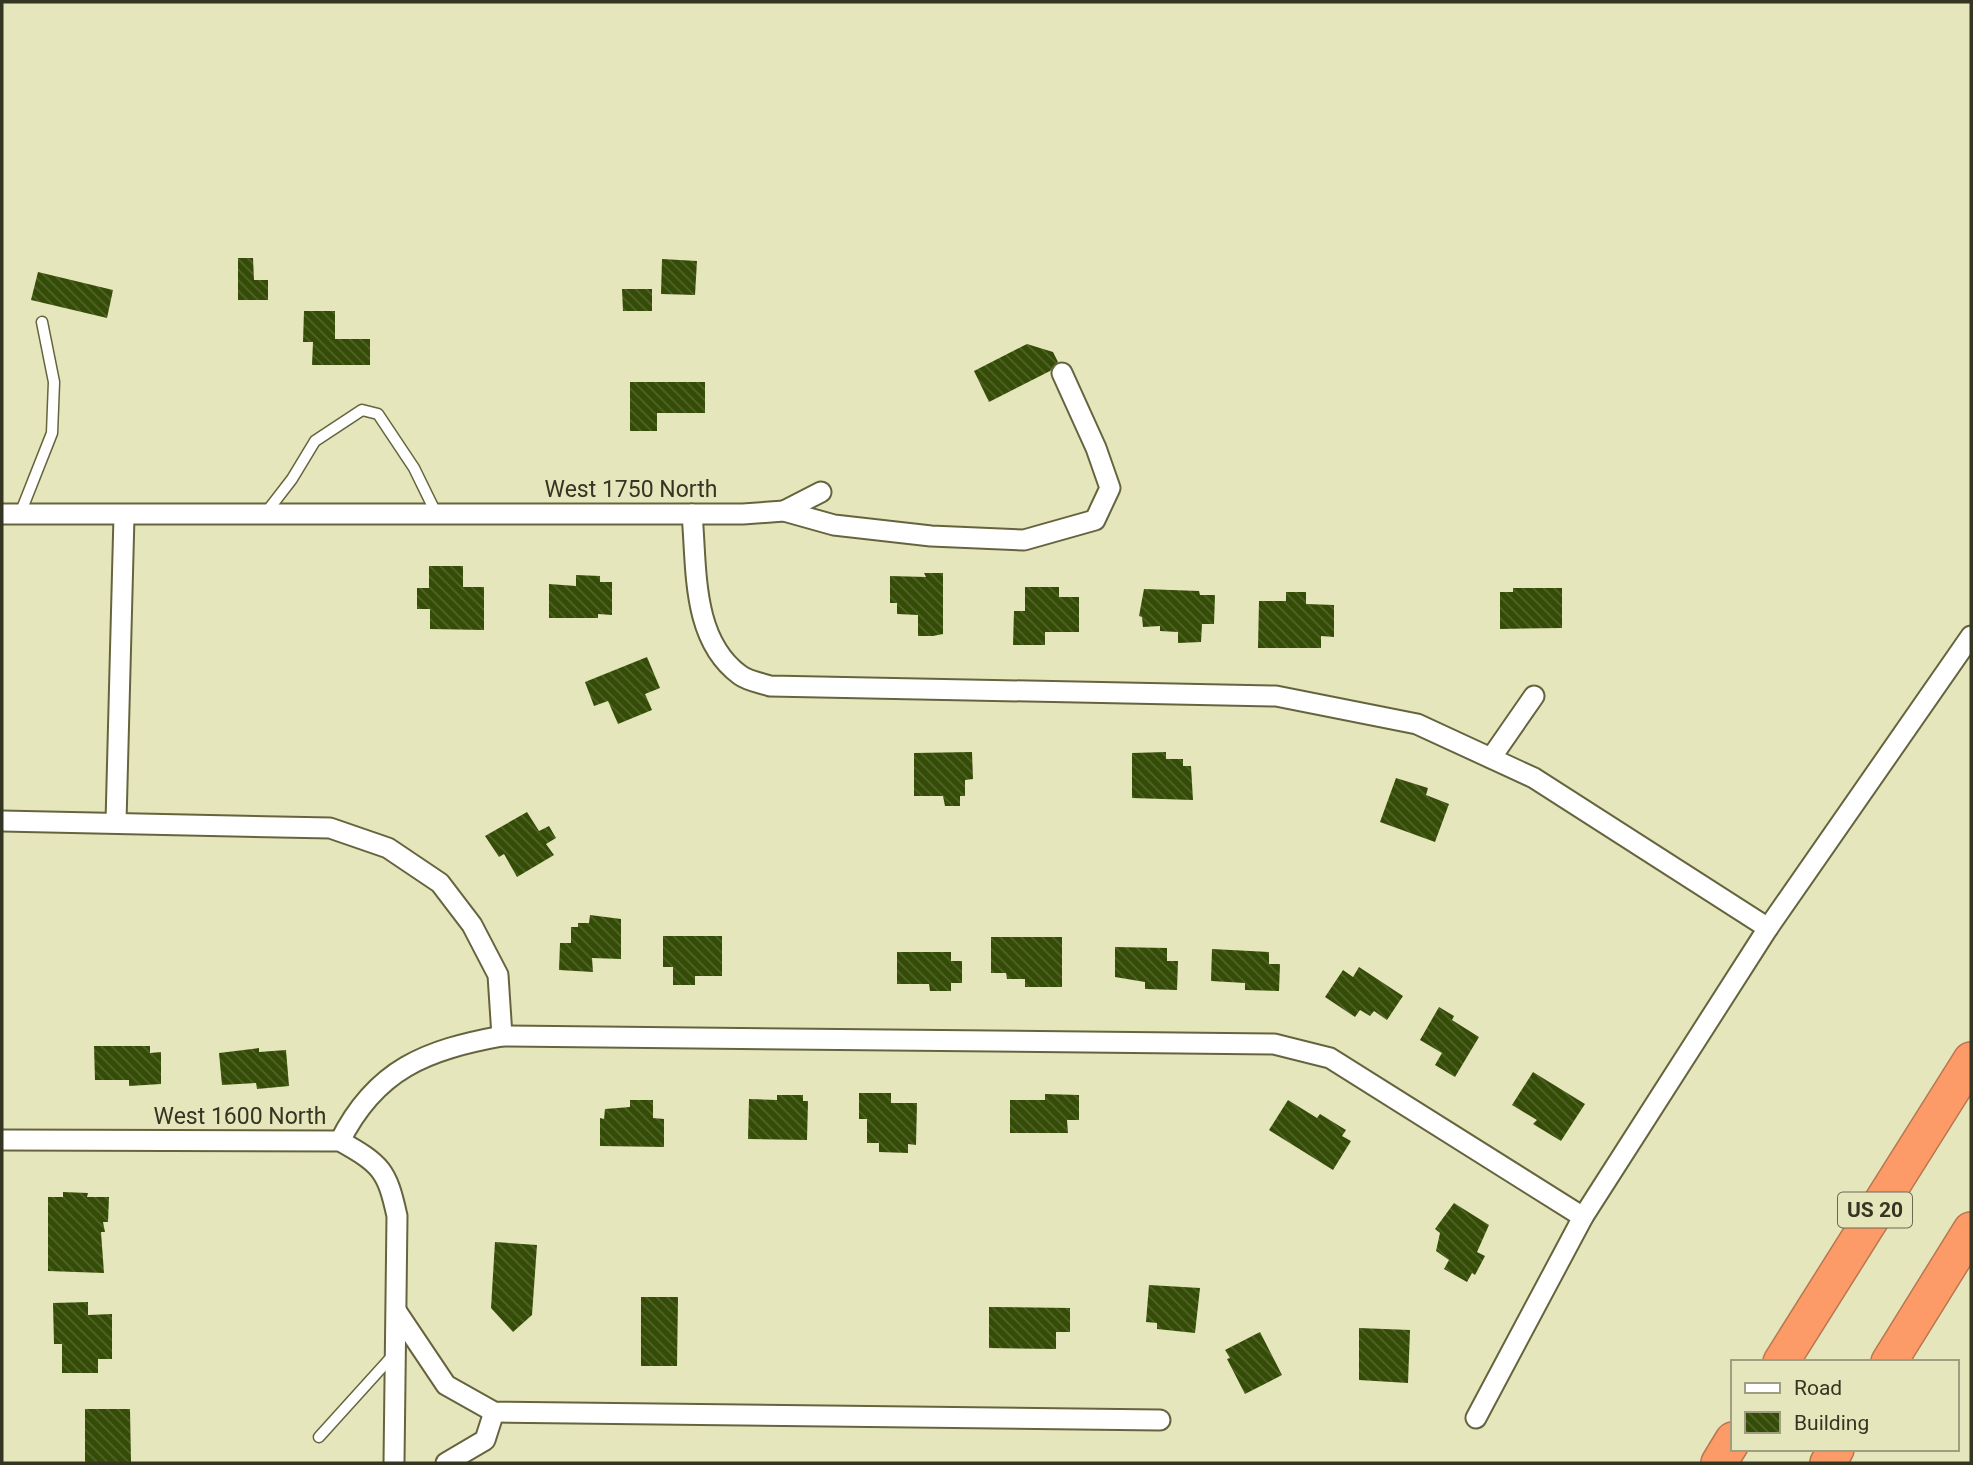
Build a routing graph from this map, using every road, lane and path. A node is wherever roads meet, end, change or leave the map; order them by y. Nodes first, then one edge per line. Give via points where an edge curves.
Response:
1 (42, 322) dead end
2 (1062, 373) dead end
3 (821, 492) dead end
4 (784, 511) junction
5 (436, 513) junction
6 (10, 514) edge
7 (264, 514) junction
8 (692, 514) junction
9 (124, 516) junction
10 (1971, 636) edge
11 (1534, 696) dead end
12 (1491, 758) junction
13 (2, 821) edge
14 (116, 822) junction
15 (1768, 928) junction
16 (502, 1036) junction
17 (1971, 1060) edge
18 (2, 1140) edge
19 (340, 1141) junction
20 (1583, 1217) junction
21 (1971, 1230) edge
22 (397, 1312) junction
23 (397, 1350) junction
24 (1782, 1360) edge
25 (1890, 1360) edge
26 (494, 1412) junction
27 (1476, 1418) dead end
28 (1160, 1420) dead end
29 (319, 1437) dead end
30 (1731, 1443) edge
31 (394, 1463) edge
32 (446, 1463) edge
33 (1719, 1463) edge

1 - 6 lane via 54,382 52,433
2 - 4 street, West 1750 North via 1110,488 1095,520 1024,540 834,526
3 - 4 street
4 - 8 street, West 1750 North
5 - 7 street, West 1750 North
5 - 7 lane via 414,468 378,414 362,410 315,441
5 - 8 street, West 1750 North
6 - 9 street, West 1750 North
7 - 9 street, West 1750 North
8 - 12 street via 702,618 717,652 741,676 770,686 1276,696 1417,724
9 - 14 street
10 - 15 street
11 - 12 street
12 - 15 street via 1534,778
13 - 14 street
14 - 16 street via 330,828 388,848 440,883 472,925 498,975
15 - 20 street
16 - 19 street via 422,1057 381,1083 355,1112
16 - 20 street via 1275,1044 1330,1058
17 - 24 highway, US 20
18 - 19 street, West 1600 North
19 - 22 street, West 1600 North via 370,1158 390,1181 397,1216
20 - 27 street
21 - 25 highway
22 - 23 street, West 1600 North
22 - 26 street via 446,1385
23 - 29 lane
23 - 31 street, West 1600 North
26 - 28 street
26 - 32 street via 485,1440
30 - 33 highway

